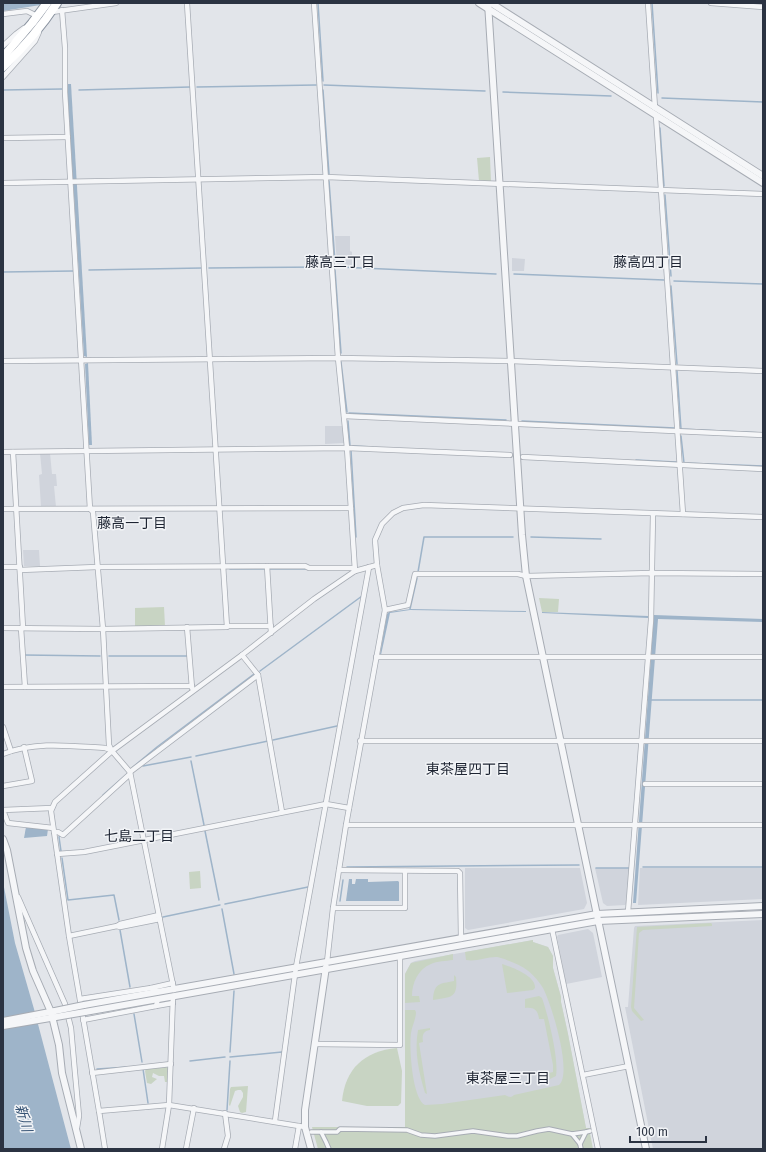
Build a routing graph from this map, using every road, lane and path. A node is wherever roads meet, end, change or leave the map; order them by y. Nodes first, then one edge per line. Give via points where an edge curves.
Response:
1 (46, 3) edge
2 (116, 3) edge
3 (187, 3) edge
4 (314, 3) edge
5 (480, 3) edge
6 (648, 3) edge
7 (711, 3) edge
8 (489, 5) edge
9 (59, 6) edge
10 (763, 7) edge
11 (3, 14) edge
12 (37, 17) junction
13 (45, 20) junction
14 (8, 52) edge
15 (3, 67) edge
16 (3, 77) edge
17 (655, 108) junction
18 (656, 116) junction
19 (68, 137) junction
20 (3, 138) edge
21 (763, 176) edge
22 (326, 177) junction
23 (199, 180) junction
24 (74, 182) junction
25 (3, 183) edge
26 (763, 183) edge
27 (499, 185) junction
28 (661, 191) junction
29 (763, 194) edge
30 (338, 358) junction
31 (211, 359) junction
32 (82, 360) junction
33 (3, 361) edge
34 (511, 361) junction
35 (673, 367) junction
36 (763, 371) edge
37 (344, 416) junction
38 (514, 424) junction
39 (677, 431) junction
40 (763, 435) edge
41 (347, 448) junction
42 (216, 450) junction
43 (87, 451) junction
44 (3, 452) edge
45 (14, 452) junction
46 (510, 455) dead end
47 (523, 457) dead end
48 (680, 464) junction
49 (763, 469) edge
50 (220, 508) junction
51 (351, 508) junction
52 (520, 508) junction
53 (3, 509) edge
54 (17, 509) junction
55 (90, 509) junction
56 (653, 514) junction
57 (683, 514) junction
58 (763, 517) edge
59 (377, 565) junction
60 (223, 566) junction
61 (267, 566) junction
62 (3, 567) edge
63 (97, 567) junction
64 (369, 567) junction
65 (20, 568) junction
66 (356, 571) junction
67 (652, 573) junction
68 (763, 574) edge
69 (526, 576) junction
70 (385, 610) junction
71 (227, 626) junction
72 (271, 626) junction
73 (187, 627) junction
74 (3, 628) edge
75 (22, 628) junction
76 (102, 628) junction
77 (271, 633) junction
78 (242, 655) junction
79 (376, 657) junction
80 (649, 657) junction
81 (763, 657) edge
82 (544, 658) junction
83 (258, 674) junction
84 (105, 686) junction
85 (192, 686) junction
86 (3, 687) edge
87 (25, 687) junction
88 (194, 692) junction
89 (3, 727) edge
90 (360, 741) junction
91 (643, 741) junction
92 (763, 741) edge
93 (561, 742) junction
94 (24, 747) junction
95 (11, 751) junction
96 (112, 751) junction
97 (3, 754) edge
98 (130, 773) junction
99 (646, 784) dead end
100 (763, 784) edge
101 (3, 786) edge
102 (326, 804) junction
103 (52, 808) junction
104 (349, 808) junction
105 (282, 812) junction
106 (579, 824) junction
107 (346, 825) junction
108 (636, 825) junction
109 (763, 825) edge
110 (53, 830) junction
111 (3, 839) edge
112 (144, 840) junction
113 (57, 854) junction
114 (339, 870) junction
115 (405, 870) junction
116 (14, 888) junction
117 (763, 906) edge
118 (333, 908) junction
119 (628, 912) junction
120 (597, 914) junction
121 (763, 914) edge
122 (160, 917) junction
123 (598, 921) junction
124 (552, 929) junction
125 (69, 936) junction
126 (461, 939) junction
127 (400, 956) junction
128 (327, 962) junction
129 (296, 967) junction
130 (326, 970) junction
131 (295, 975) junction
132 (151, 988) junction
133 (173, 990) junction
134 (159, 996) junction
135 (80, 998) junction
136 (173, 1003) junction
137 (156, 1006) junction
138 (51, 1015) junction
139 (83, 1020) junction
140 (3, 1021) edge
141 (3, 1026) edge
142 (315, 1044) junction
143 (171, 1064) junction
144 (629, 1066) junction
145 (92, 1073) junction
146 (583, 1075) junction
147 (169, 1105) junction
148 (194, 1108) junction
149 (98, 1111) junction
150 (225, 1113) junction
151 (275, 1121) junction
152 (302, 1127) junction
153 (76, 1130) junction
154 (590, 1131) dead end
155 (311, 1132) dead end
156 (321, 1132) junction
157 (586, 1132) junction
158 (572, 1134) junction
159 (580, 1144) junction
160 (81, 1149) edge
161 (105, 1149) edge
162 (162, 1149) edge
163 (186, 1149) edge
164 (224, 1149) edge
165 (295, 1149) edge
166 (311, 1149) edge
167 (329, 1149) edge
168 (580, 1149) edge
169 (598, 1149) edge
170 (646, 1149) edge

1 - 12 highway
2 - 9 street
3 - 23 street
4 - 22 street
5 - 8 street
6 - 17 street
7 - 10 street
8 - 17 street
8 - 18 street
8 - 27 street
9 - 13 highway
9 - 19 street via 65,48
11 - 12 street via 27,11
12 - 14 highway
13 - 14 highway
13 - 16 street via 35,41
14 - 15 highway
17 - 21 street
18 - 26 street
18 - 28 street
19 - 20 street
19 - 24 street
22 - 23 street
22 - 27 street
22 - 30 street
23 - 24 street
23 - 31 street
24 - 25 street
24 - 32 street
27 - 28 street
27 - 34 street
28 - 29 street
28 - 35 street
30 - 31 street
30 - 34 street
30 - 37 street
31 - 32 street
31 - 42 street
32 - 33 street
32 - 43 street
34 - 35 street
34 - 38 street
35 - 36 street
35 - 39 street
37 - 38 street
37 - 41 street
38 - 39 street
38 - 52 street
39 - 40 street
39 - 48 street
41 - 42 street
41 - 46 street
41 - 51 street
42 - 43 street
42 - 50 street
43 - 45 street
43 - 55 street
44 - 45 street
45 - 54 street
47 - 48 street
48 - 49 street
48 - 57 street
50 - 51 street
50 - 55 street
50 - 60 street
51 - 66 street
52 - 56 street
52 - 59 street via 424,505 403,508 387,518 378,532 375,540
52 - 69 street
53 - 54 street
54 - 55 street
54 - 65 street
55 - 63 street via 93,512
56 - 57 street
56 - 67 street
57 - 58 street
59 - 64 street
59 - 70 street
60 - 61 street
60 - 63 street
60 - 71 street
61 - 66 street via 352,568
61 - 72 street
62 - 65 street
63 - 65 street
63 - 76 street
64 - 66 street
64 - 102 street
65 - 75 street
66 - 77 street via 314,599
67 - 68 street
67 - 69 street
67 - 80 street
69 - 70 street via 415,574 408,605
69 - 82 street
70 - 79 street
71 - 72 street
71 - 73 street
72 - 77 street
73 - 76 street
73 - 85 street
74 - 75 street
75 - 76 street
75 - 87 street
76 - 84 street
77 - 78 street
78 - 83 street
78 - 88 street
79 - 82 street
79 - 90 street
80 - 81 street
80 - 82 street
80 - 91 street
82 - 93 street
83 - 98 street
83 - 105 street
84 - 85 street
84 - 87 street
84 - 96 street via 109,744
85 - 88 street
86 - 87 street
88 - 96 street
89 - 95 street
90 - 93 street
90 - 104 street
91 - 92 street
91 - 93 street
91 - 108 street
93 - 106 street
94 - 95 street
94 - 96 street via 40,745 105,748
94 - 101 street via 32,781
95 - 97 street
96 - 98 street
96 - 103 street via 55,802
98 - 110 street via 63,835
98 - 112 street
99 - 100 street
102 - 104 street
102 - 105 street
102 - 129 street
103 - 110 street
103 - 110 street via 3,810 8,823
104 - 107 street
105 - 112 street
106 - 107 street
106 - 108 street
106 - 120 street
107 - 114 street
108 - 109 street
108 - 119 street
110 - 113 street
111 - 116 street
112 - 113 street via 84,852
112 - 122 street
113 - 125 street
114 - 115 street
114 - 118 street
115 - 118 street via 405,908
115 - 126 street via 460,873
116 - 138 street via 33,971
116 - 153 street via 65,1004 71,1028 76,1073 79,1116
117 - 119 street
118 - 128 street
119 - 120 street
120 - 123 street
120 - 126 street
121 - 123 street
122 - 125 street
122 - 133 street
123 - 124 street
123 - 144 street
124 - 127 street
124 - 146 street
125 - 135 street
126 - 128 street
127 - 130 street
127 - 142 street via 400,1045
128 - 129 street
128 - 130 street
129 - 131 street
129 - 133 street
130 - 131 street
130 - 142 street
131 - 133 street
131 - 151 street
132 - 133 street
132 - 134 street
132 - 135 street
133 - 134 street
133 - 136 street
134 - 137 street
134 - 138 street, bridge
135 - 139 street
136 - 137 street
136 - 143 street
137 - 139 street
138 - 140 street
138 - 141 street
138 - 153 street
139 - 145 street
142 - 152 street
143 - 145 street
143 - 147 street
144 - 146 street
144 - 170 street
145 - 149 street
146 - 169 street
147 - 148 street
147 - 149 street
147 - 162 street
148 - 150 street
148 - 163 street
149 - 161 street
150 - 151 street
150 - 164 street via 228,1136
151 - 152 street
152 - 165 street
152 - 166 street
153 - 160 street
154 - 157 street
155 - 156 street
156 - 158 street via 337,1132 340,1129 407,1130 435,1136 474,1130 517,1136 549,1129
156 - 167 street
157 - 158 street
157 - 159 street
158 - 159 street
159 - 168 street

